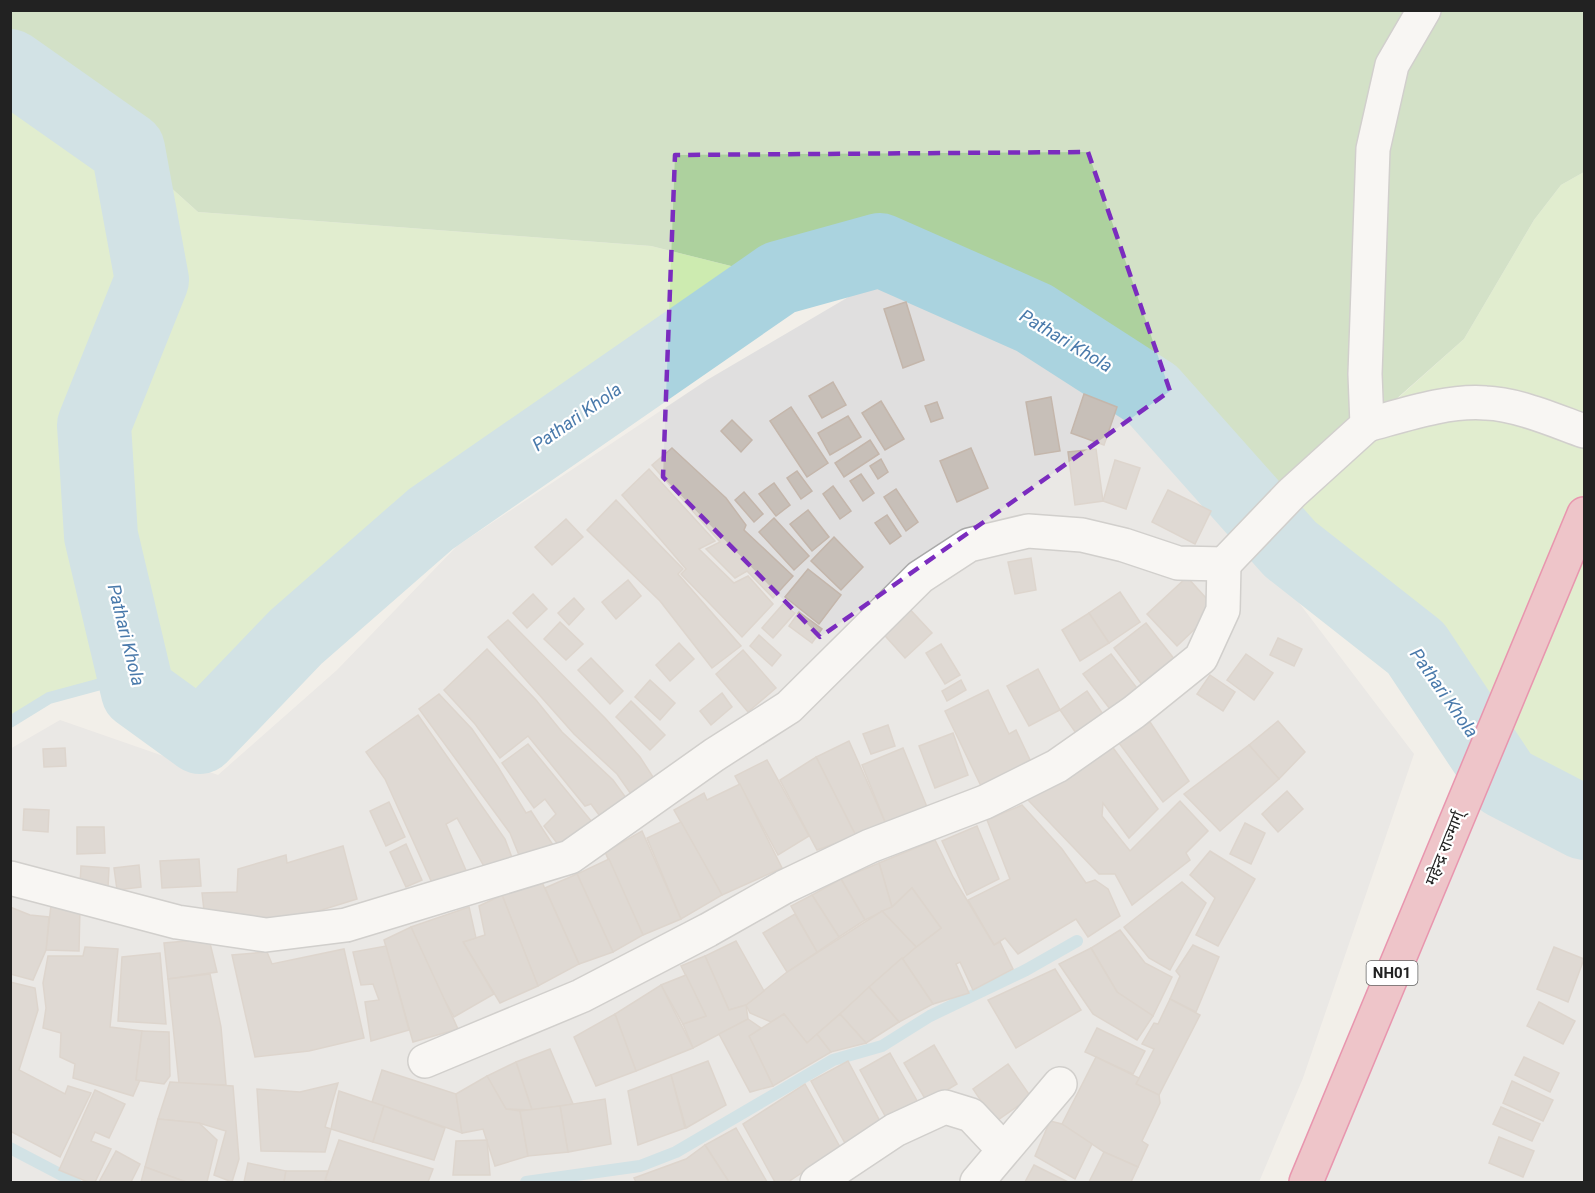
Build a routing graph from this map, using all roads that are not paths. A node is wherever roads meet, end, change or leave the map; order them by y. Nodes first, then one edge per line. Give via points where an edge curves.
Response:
1 (1424, 10) edge
2 (1367, 425) junction
3 (1584, 431) edge
4 (1584, 514) edge
5 (1232, 556) junction
6 (10, 878) edge
7 (425, 1060) dead end
8 (1060, 1084) dead end
9 (1004, 1149) junction
10 (817, 1182) edge
11 (977, 1182) edge
12 (1306, 1182) edge

1 - 2 street via 1392,65 1373,149 1365,374
2 - 3 street via 1486,402
2 - 5 street via 1292,493
4 - 12 highway, महेन्द्र राज्मार्ग् / NH01 via 1524,666
5 - 6 street via 1178,563 1082,535 1028,531 969,545 920,577 789,707 570,857 346,925 266,935 188,924
5 - 7 street via 1223,610 1201,658 1057,766 985,802 870,846 784,887 581,996
8 - 9 street
9 - 10 street via 971,1115 945,1107 895,1130
9 - 11 street

